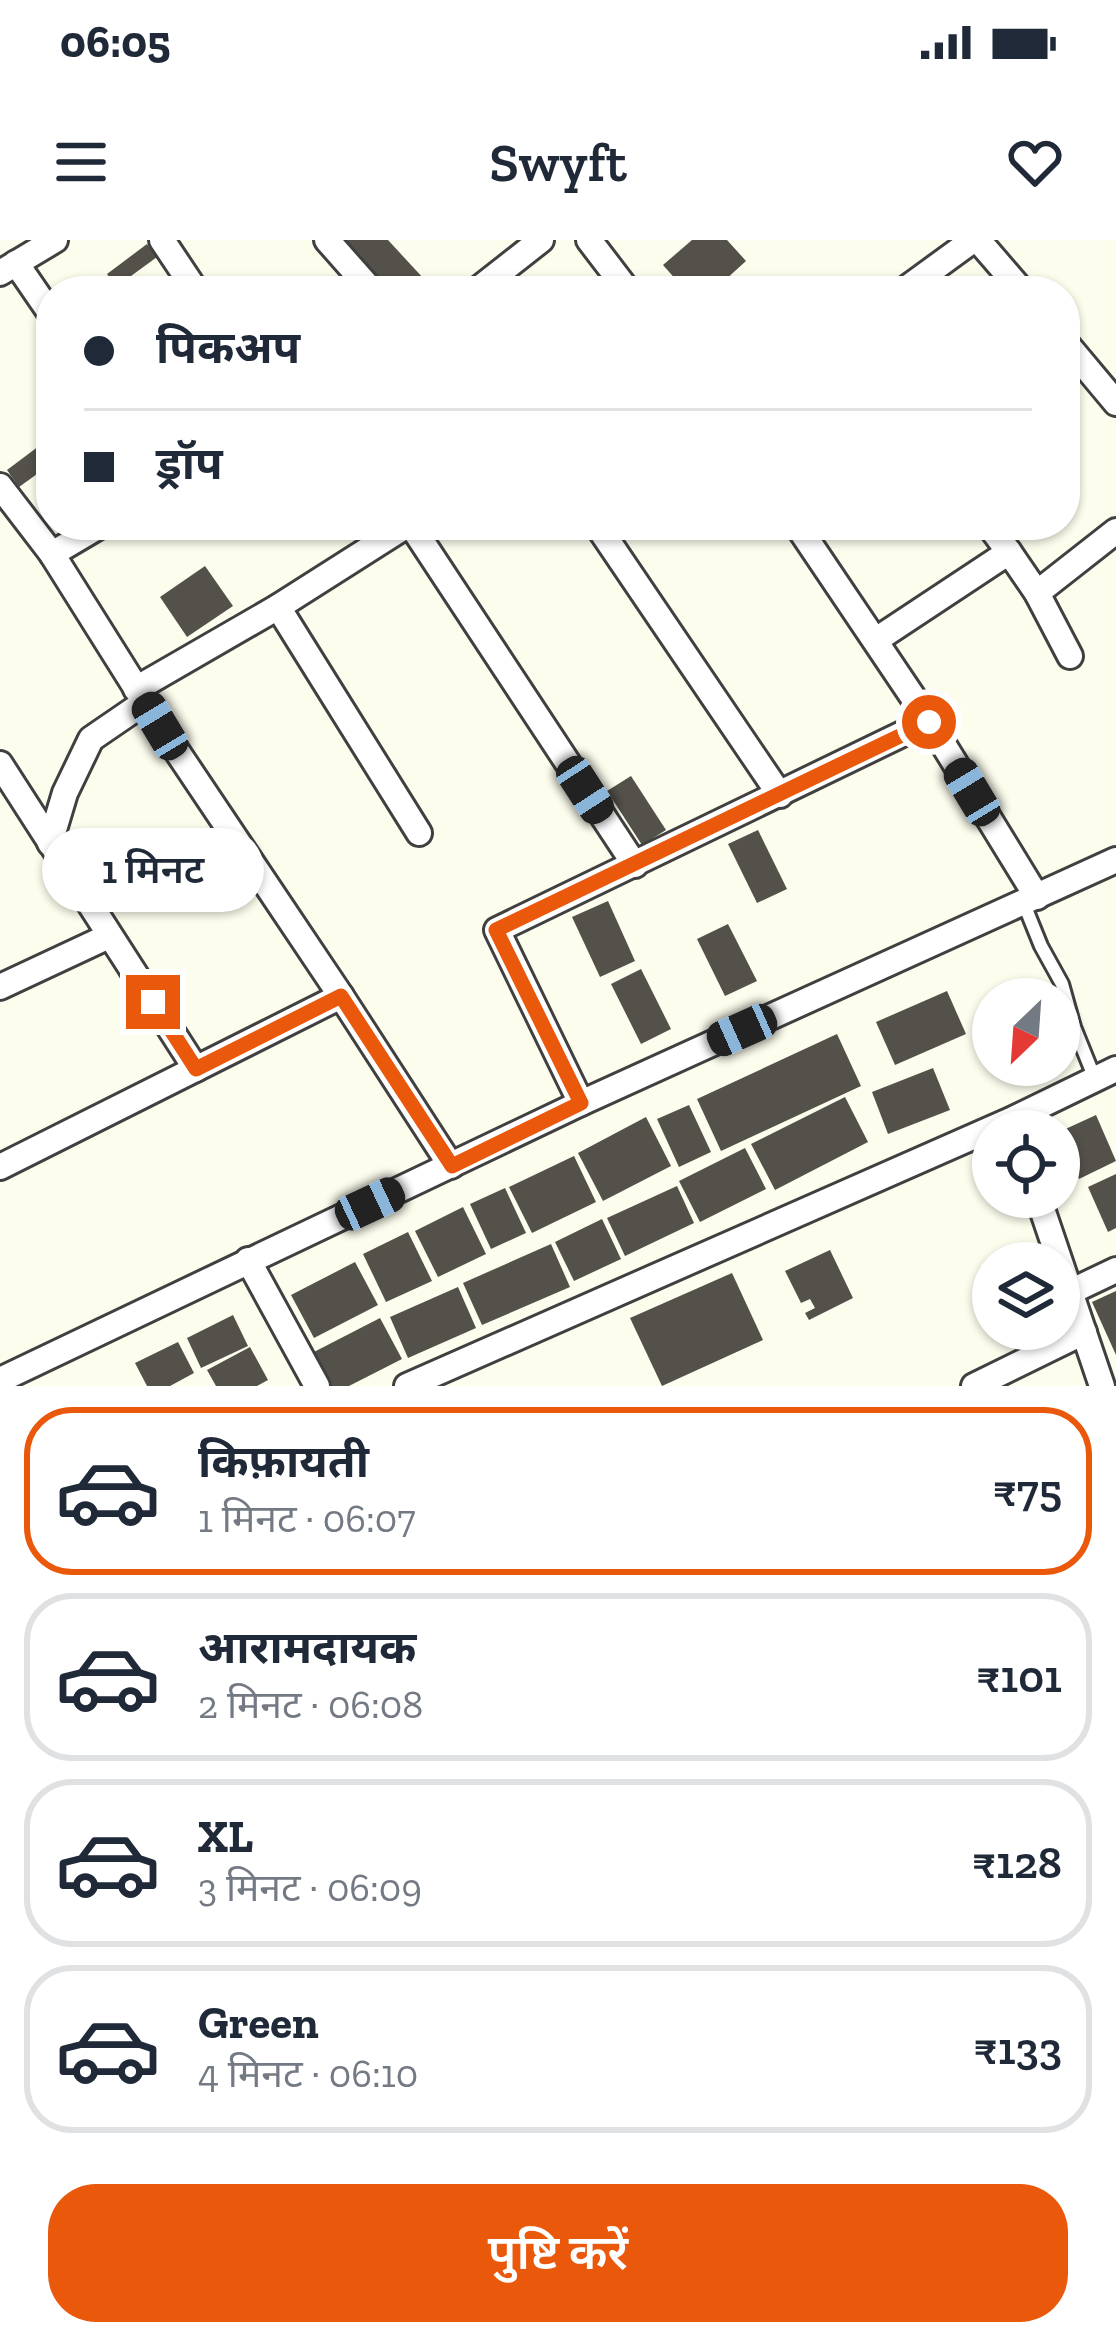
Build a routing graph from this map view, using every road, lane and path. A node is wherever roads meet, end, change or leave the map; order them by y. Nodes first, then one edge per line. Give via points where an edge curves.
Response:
1 (55, 240) edge
2 (162, 240) edge
3 (327, 240) edge
4 (541, 240) edge
5 (589, 240) edge
6 (976, 240) edge
7 (8, 268) edge
8 (186, 276) edge
9 (359, 276) edge
10 (495, 276) edge
11 (617, 276) edge
12 (924, 276) edge
13 (1008, 276) edge
14 (36, 298) edge
15 (1080, 360) edge
16 (1116, 403) edge
17 (0, 486) edge
18 (1116, 531) edge
19 (36, 533) edge
20 (41, 540) edge
21 (76, 540) edge
22 (385, 540) edge
23 (419, 540) edge
24 (607, 540) edge
25 (807, 540) edge
26 (1000, 540) edge
27 (1009, 552) junction
28 (52, 554) junction
29 (1036, 593) junction
30 (278, 607) junction
31 (877, 640) junction
32 (1070, 656) dead end
33 (141, 696) junction
34 (929, 722) junction
35 (0, 764) edge
36 (780, 794) junction
37 (418, 833) dead end
38 (50, 843) junction
39 (1116, 860) edge
40 (635, 865) junction
41 (1030, 900) junction
42 (109, 936) junction
43 (0, 987) edge
44 (341, 996) junction
45 (196, 1069) junction
46 (1106, 1074) edge
47 (581, 1103) junction
48 (1040, 1110) edge
49 (972, 1143) edge
50 (452, 1166) junction
51 (0, 1167) edge
52 (248, 1260) junction
53 (1116, 1270) edge
54 (1080, 1287) edge
55 (1080, 1321) edge
56 (1084, 1332) junction
57 (0, 1380) edge
58 (317, 1386) edge
59 (407, 1386) edge
60 (974, 1386) edge
61 (1102, 1386) edge

1 - 7 street
2 - 8 street
3 - 9 street
4 - 10 street
5 - 11 street
6 - 12 street
6 - 13 street
7 - 14 street
15 - 16 street
17 - 19 street
18 - 29 street
20 - 28 street
21 - 28 street
22 - 30 street
23 - 40 street
24 - 36 street
25 - 31 street
26 - 27 street
27 - 29 street
27 - 31 street
28 - 33 street
29 - 32 street
30 - 33 street
30 - 37 street
31 - 34 street
33 - 38 street via 92,739
33 - 44 street
34 - 36 street
34 - 41 street
35 - 38 street
36 - 40 street
38 - 42 street
39 - 41 street
40 - 47 street via 496,930
41 - 46 lane via 1074,1027
41 - 47 street
42 - 43 street
42 - 45 street
44 - 45 street
44 - 50 street
45 - 51 street
46 - 48 street
47 - 50 street
49 - 59 street
50 - 52 street
52 - 57 street
52 - 58 street
53 - 54 street
55 - 56 street
56 - 60 street
56 - 61 street

